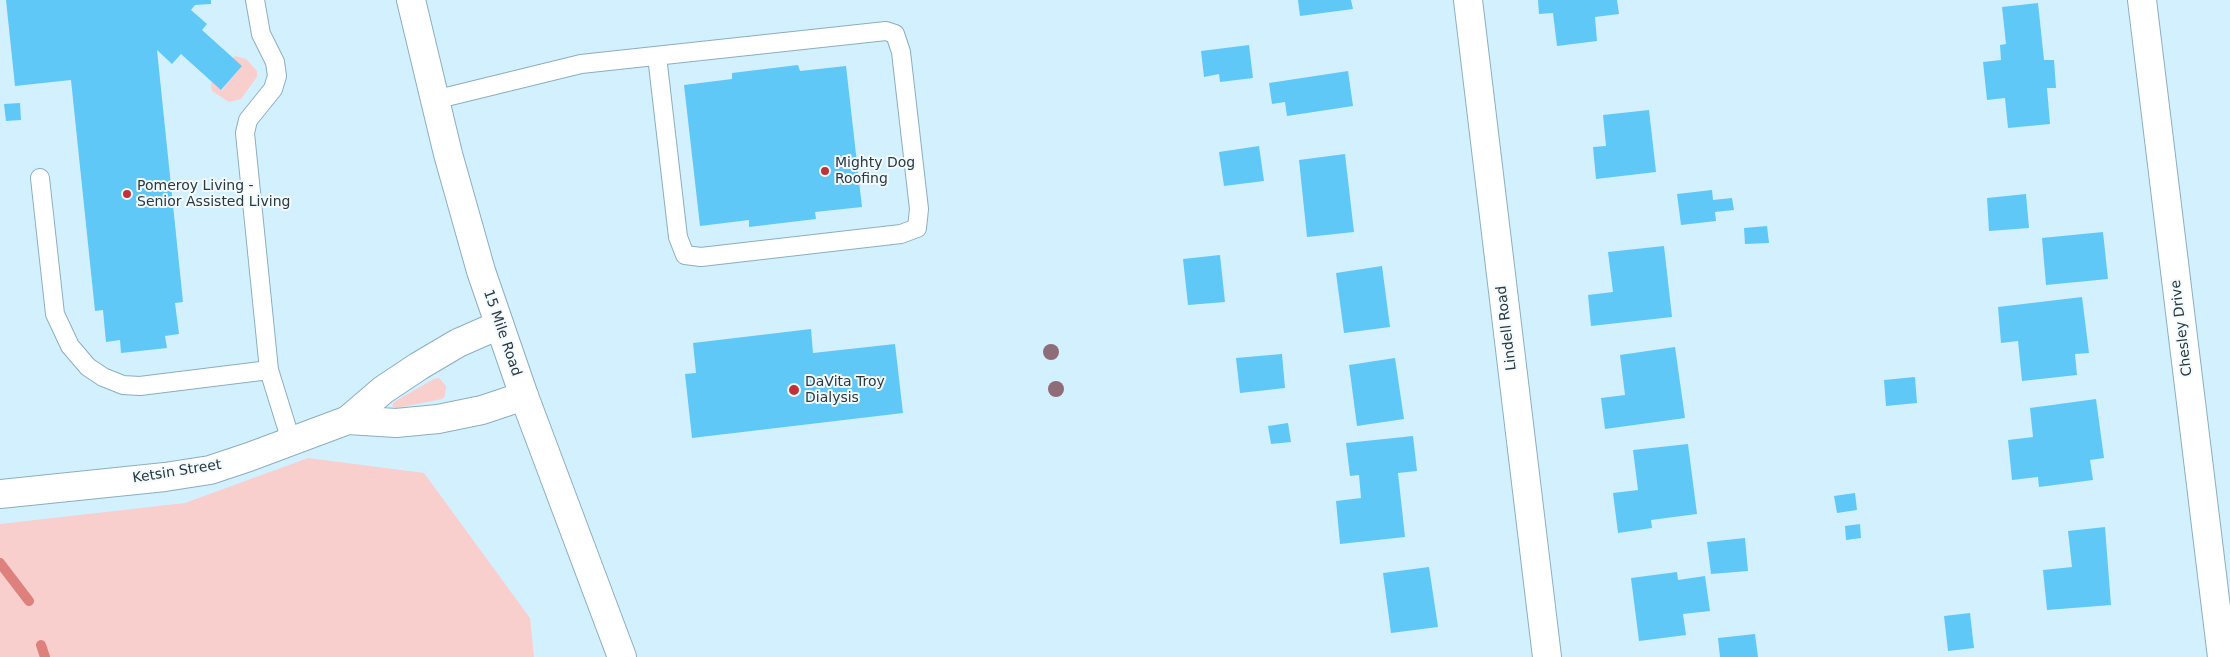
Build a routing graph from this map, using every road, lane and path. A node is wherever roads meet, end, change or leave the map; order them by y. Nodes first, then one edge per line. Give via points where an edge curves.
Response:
1 (255, 0) edge
2 (411, 0) edge
3 (1468, 0) edge
4 (2142, 0) edge
5 (657, 56) junction
6 (434, 100) junction
7 (40, 178) dead end
8 (499, 325) junction
9 (270, 370) junction
10 (524, 396) junction
11 (348, 420) junction
12 (291, 441) junction
13 (0, 494) edge
14 (622, 657) edge
15 (1547, 657) edge
16 (2222, 657) edge

1 - 9 lane via 261,34 277,76 274,89 252,112 245,128
2 - 6 street, 15 Mile Road
3 - 15 street, Lindell Road
4 - 16 street, Chesley Drive
5 - 5 lane via 878,31 894,34 901,52 908,111 919,209 917,228 901,234 701,257 685,255 678,237
5 - 6 lane via 581,64
6 - 8 street, 15 Mile Road via 462,208
7 - 9 lane via 55,314 70,346 88,367 110,380 140,386
8 - 10 street, 15 Mile Road
8 - 11 street, Ketsin Street via 458,343 419,366 383,390
9 - 12 lane
10 - 11 street, Ketsin Street via 482,410 438,419 396,423
10 - 14 street, 15 Mile Road
11 - 12 street, Ketsin Street
12 - 13 street, Ketsin Street via 210,470

